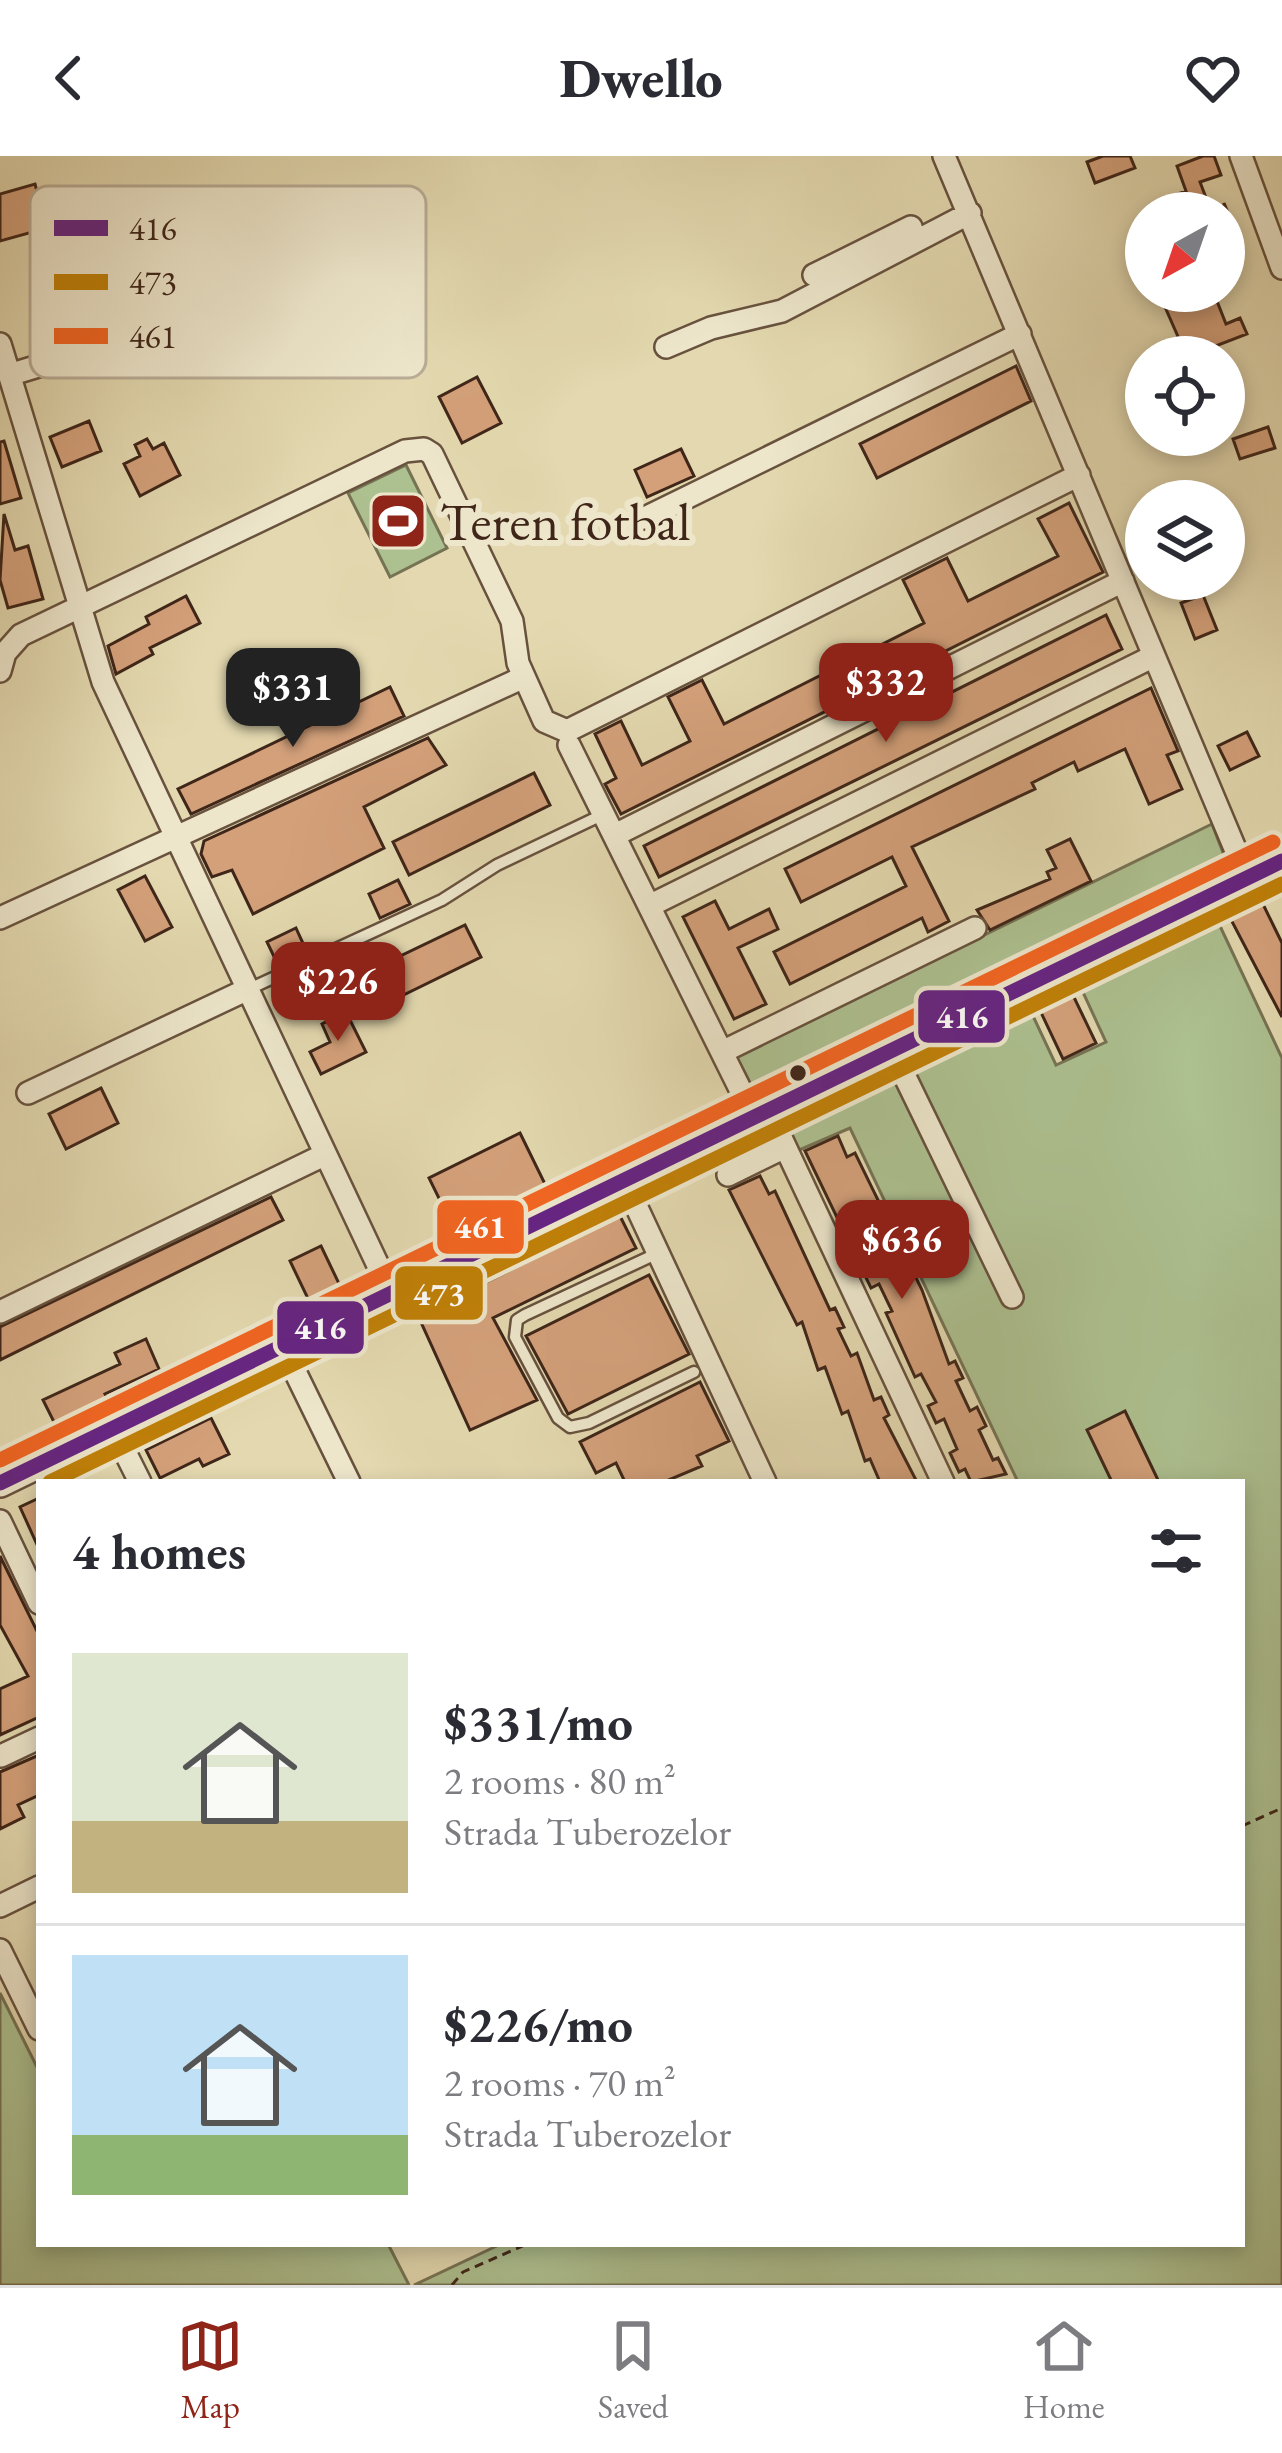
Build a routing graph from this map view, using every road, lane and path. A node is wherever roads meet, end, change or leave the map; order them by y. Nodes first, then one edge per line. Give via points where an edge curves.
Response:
1 (944, 156) edge
2 (1241, 156) edge
3 (967, 207) junction
4 (1282, 268) edge
5 (814, 275) dead end
6 (1020, 334) junction
7 (0, 344) edge
8 (666, 347) dead end
9 (30, 369) edge
10 (9, 375) junction
11 (1078, 475) junction
12 (645, 518) dead end
13 (1123, 581) junction
14 (80, 608) junction
15 (1154, 656) junction
16 (0, 671) edge
17 (524, 677) junction
18 (568, 738) junction
19 (604, 814) junction
20 (615, 835) junction
21 (174, 839) junction
22 (1271, 872) edge
23 (650, 906) junction
24 (0, 918) edge
25 (975, 928) dead end
26 (246, 990) junction
27 (891, 1048) junction
28 (722, 1052) junction
29 (28, 1093) dead end
30 (760, 1112) junction
31 (785, 1147) junction
32 (324, 1155) junction
33 (728, 1175) dead end
34 (624, 1180) junction
35 (658, 1253) junction
36 (392, 1295) junction
37 (1012, 1297) dead end
38 (0, 1312) edge
39 (284, 1346) junction
40 (694, 1372) dead end
41 (113, 1428) junction
42 (138, 1479) edge
43 (348, 1479) edge
44 (764, 1479) edge
45 (942, 1479) edge
46 (0, 1483) edge
47 (0, 1521) edge
48 (36, 1597) edge
49 (36, 1739) edge
50 (1, 1756) edge
51 (1282, 1808) edge
52 (1245, 1825) edge
53 (36, 1888) edge
54 (0, 1906) edge
55 (0, 1950) edge
56 (36, 2023) edge
57 (519, 2247) edge
58 (452, 2285) edge

1 - 3 street
2 - 4 street
3 - 5 street
3 - 6 street
3 - 8 street via 782,311
6 - 11 street
6 - 12 street
7 - 10 street
9 - 10 street
10 - 14 street
11 - 13 street
11 - 18 street
13 - 15 street
13 - 20 street
14 - 16 street via 21,635
14 - 17 street via 405,451 432,454 512,621
14 - 21 street via 103,682
15 - 22 street
15 - 23 street
17 - 18 street via 544,721
17 - 21 street
18 - 19 street
19 - 20 street
19 - 26 lane
20 - 23 street
21 - 24 street
21 - 26 street
22 - 27 street
23 - 28 street
25 - 28 street
26 - 29 street
26 - 32 street
27 - 30 street
27 - 37 street
28 - 30 street
30 - 31 street
30 - 34 street
31 - 33 street
31 - 45 street
32 - 36 street
32 - 38 street
34 - 35 street
34 - 36 street
35 - 40 lane via 524,1316 515,1337 570,1427
35 - 44 street
36 - 39 street
39 - 41 street
39 - 43 street
41 - 42 street
41 - 46 street
47 - 48 street
49 - 50 street
51 - 52 path
53 - 54 street
55 - 56 street
57 - 58 path

